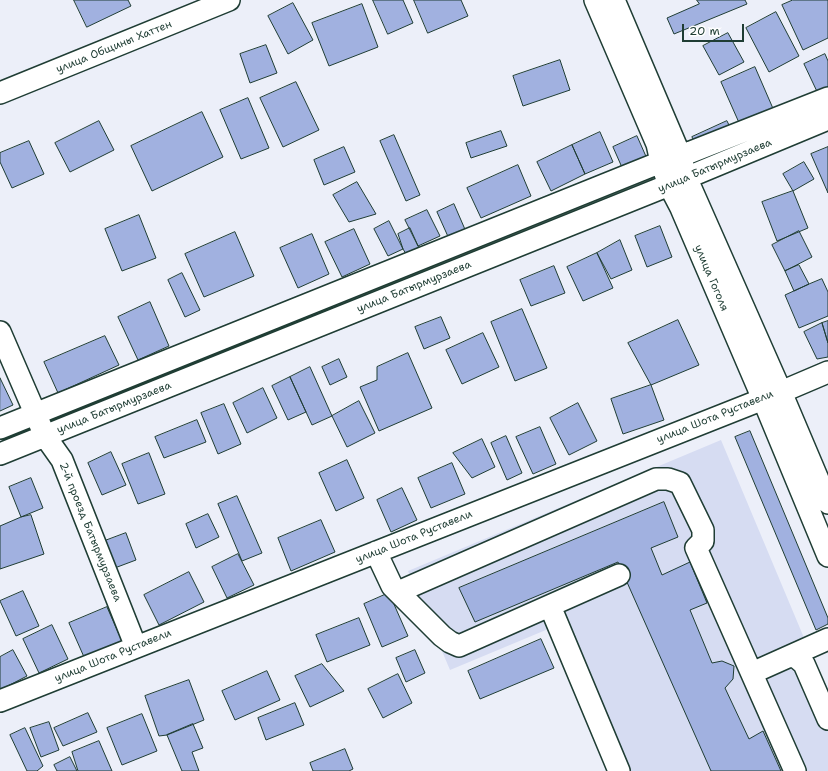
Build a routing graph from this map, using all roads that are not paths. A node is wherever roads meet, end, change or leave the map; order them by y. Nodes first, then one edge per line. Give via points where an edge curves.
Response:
1 (229, 0) edge
2 (595, 0) edge
3 (614, 0) edge
4 (0, 93) edge
5 (828, 98) edge
6 (828, 119) edge
7 (671, 158) junction
8 (678, 181) junction
9 (0, 332) edge
10 (828, 372) edge
11 (772, 395) junction
12 (35, 413) junction
13 (0, 428) edge
14 (44, 436) junction
15 (0, 454) edge
16 (828, 503) edge
17 (376, 552) junction
18 (828, 556) edge
19 (619, 575) dead end
20 (398, 592) junction
21 (550, 606) junction
22 (828, 639) edge
23 (136, 647) junction
24 (790, 656) junction
25 (752, 673) junction
26 (0, 701) edge
27 (828, 719) edge
28 (619, 771) edge
29 (795, 771) edge

1 - 4 street, улица Общины Хаттен
2 - 7 street, улица Гоголя via 657,144
3 - 7 street, улица Гоголя
5 - 7 street, улица Батырмурзаева
6 - 8 street, улица Батырмурзаева
7 - 8 street, улица Гоголя
7 - 12 street, улица Батырмурзаева
8 - 11 street, улица Гоголя via 682,208
8 - 14 street, улица Батырмурзаева
9 - 12 street, 2-й проезд Батырмурзаева
10 - 11 street, улица Шота Руставели
11 - 16 street, улица Гоголя
11 - 17 street, улица Шота Руставели
11 - 18 street, улица Гоголя
12 - 13 street, улица Батырмурзаева
12 - 14 street, 2-й проезд Батырмурзаева
14 - 15 street, улица Батырмурзаева
14 - 23 street, 2-й проезд Батырмурзаева via 62,460
17 - 20 street via 392,586
17 - 23 street, улица Шота Руставели
19 - 21 street
20 - 21 street via 442,636 459,646
20 - 25 street via 656,479 668,479 680,483 703,530 703,541 696,548
21 - 28 street
22 - 24 street
23 - 26 street, улица Шота Руставели
24 - 25 street
24 - 27 street via 804,664
25 - 29 street

